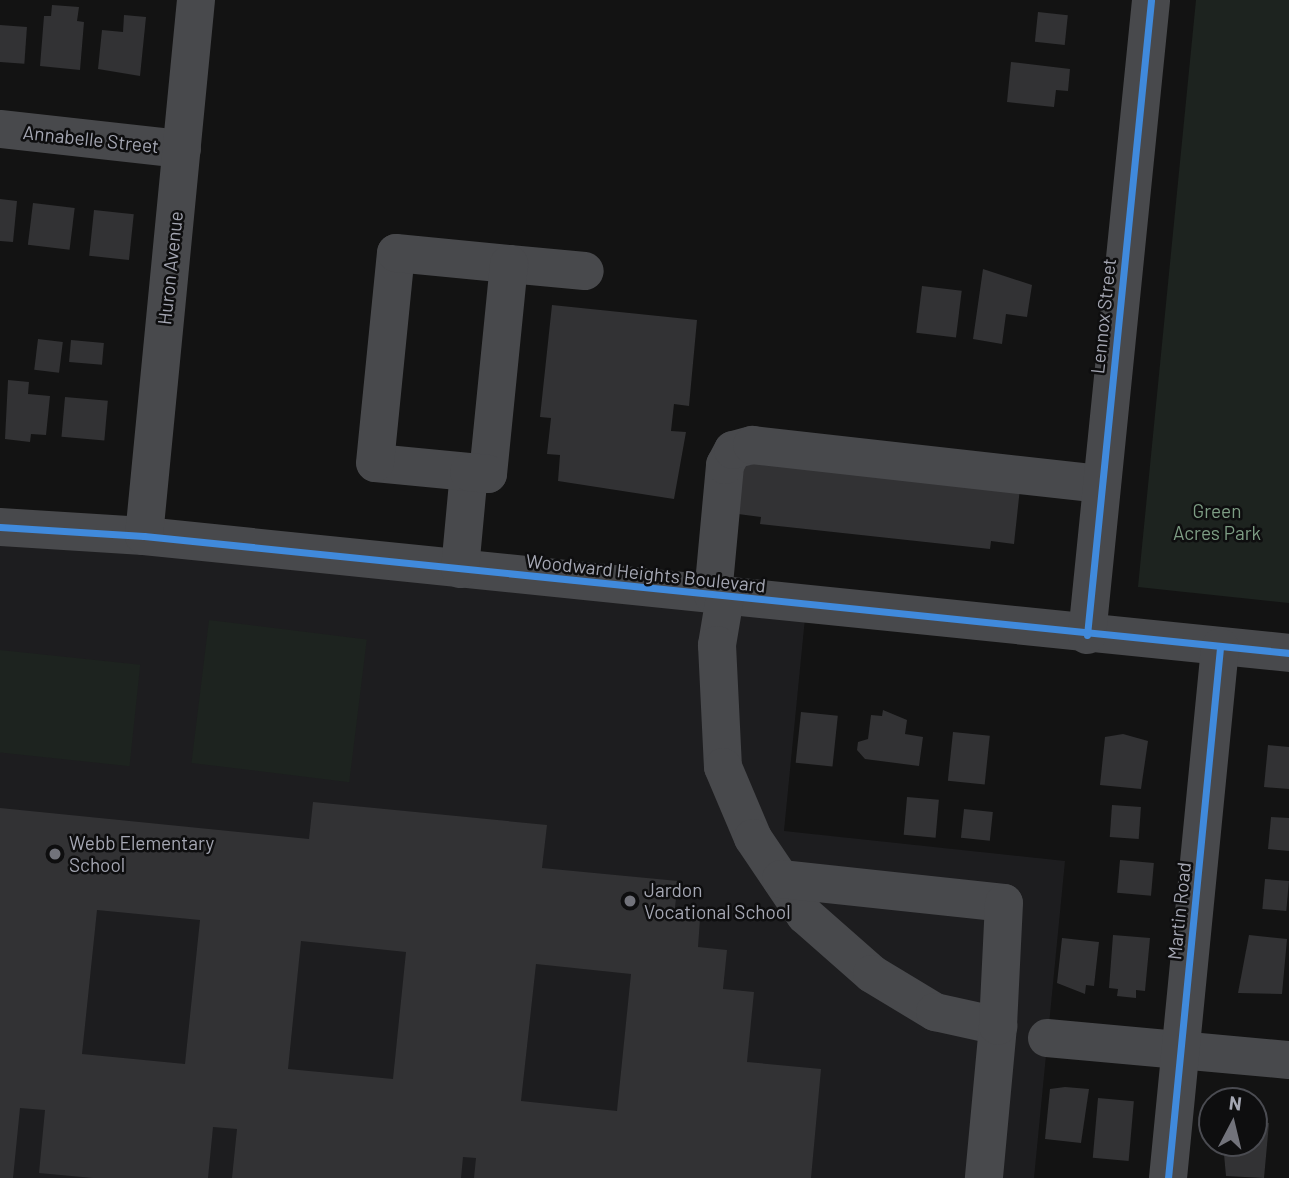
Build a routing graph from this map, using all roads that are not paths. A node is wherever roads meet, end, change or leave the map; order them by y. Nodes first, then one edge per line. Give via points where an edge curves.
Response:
1 (196, 0) edge
2 (1151, 0) edge
3 (0, 129) edge
4 (182, 149) junction
5 (509, 264) junction
6 (585, 271) dead end
7 (470, 472) junction
8 (1102, 484) junction
9 (0, 527) edge
10 (144, 536) junction
11 (460, 569) junction
12 (719, 596) junction
13 (1087, 635) junction
14 (1220, 648) junction
15 (1289, 653) edge
16 (781, 879) junction
17 (998, 1026) junction
18 (1047, 1038) dead end
19 (1181, 1050) junction
20 (1289, 1059) edge
21 (984, 1178) edge
22 (1168, 1178) edge

1 - 4 street, Huron Avenue
2 - 8 street, Lennox Street
3 - 4 street, Annabelle Street
4 - 10 street, Huron Avenue
5 - 6 street
5 - 7 street via 488,474
5 - 7 street via 396,253 375,463
7 - 11 street
8 - 12 street via 743,448 725,466
8 - 13 street, Lennox Street
9 - 10 street, Woodward Heights Boulevard
10 - 11 street, Woodward Heights Boulevard
11 - 12 street, Woodward Heights Boulevard
12 - 13 street, Woodward Heights Boulevard
12 - 16 street via 716,669 723,767 753,838
13 - 14 street, Woodward Heights Boulevard
14 - 15 street, Woodward Heights Boulevard
14 - 19 street, Martin Road
16 - 17 street via 805,915 872,974 935,1012
16 - 17 street via 1004,904
17 - 21 street
18 - 19 street
19 - 20 street
19 - 22 street, Martin Road

